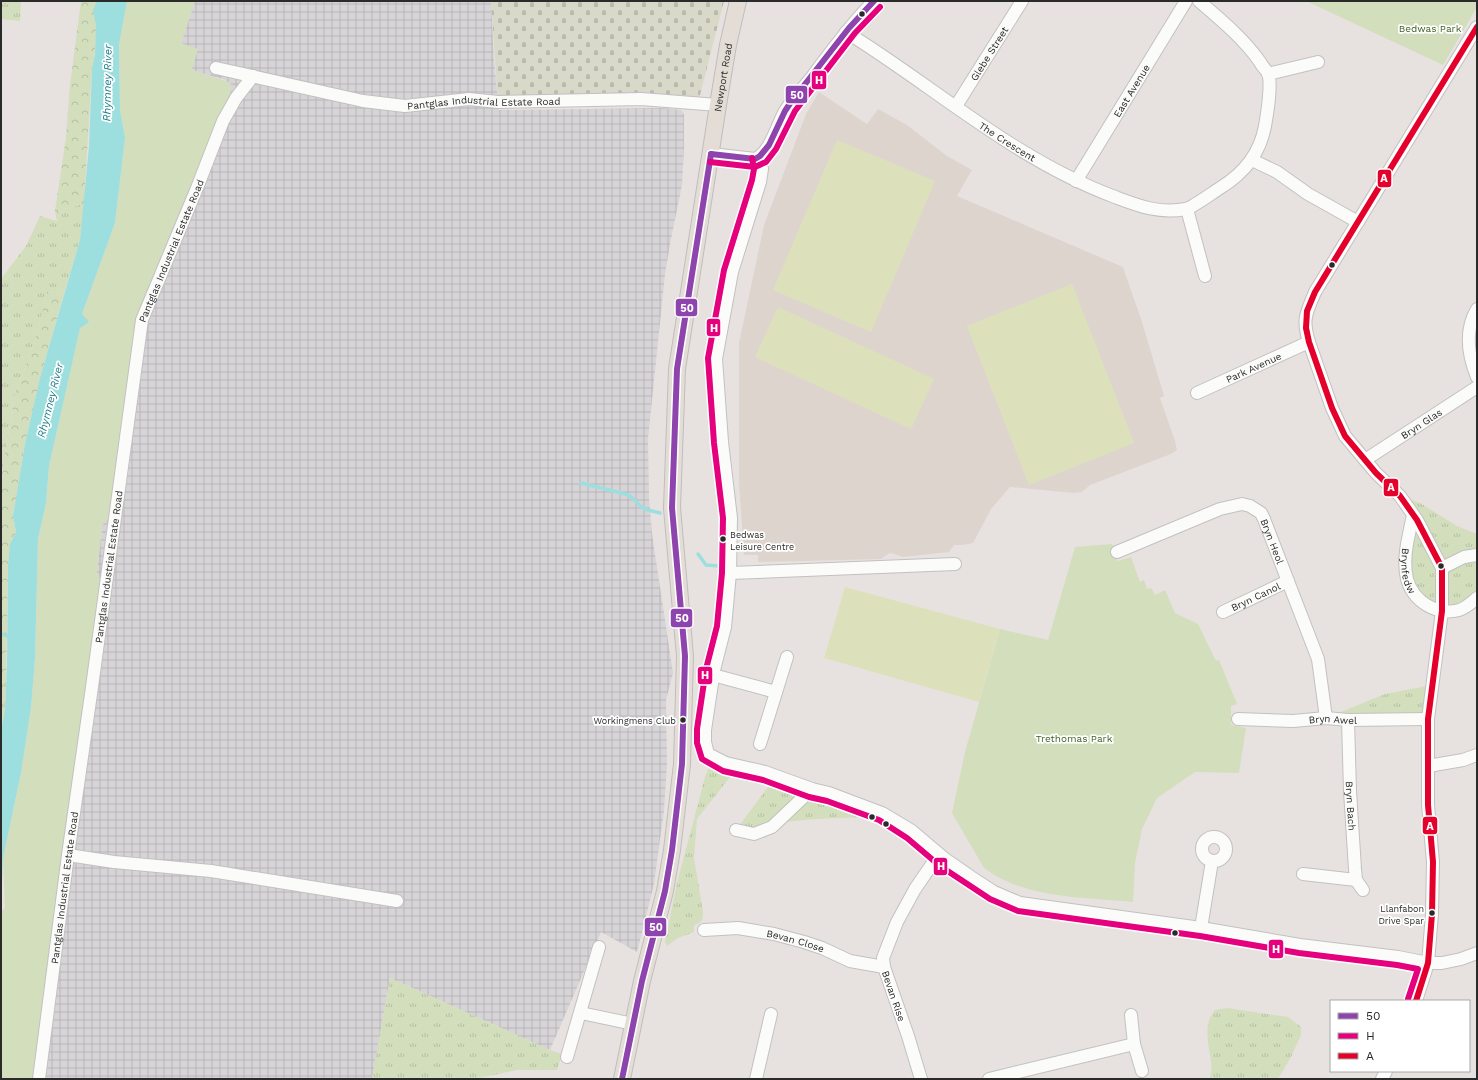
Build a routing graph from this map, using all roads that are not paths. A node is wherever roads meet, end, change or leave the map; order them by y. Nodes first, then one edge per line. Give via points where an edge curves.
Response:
1 (738, 1) edge
2 (874, 1) edge
3 (1022, 1) edge
4 (1186, 1) edge
5 (1199, 1) edge
6 (1477, 27) edge
7 (846, 32) junction
8 (1318, 62) dead end
9 (216, 68) dead end
10 (1268, 74) junction
11 (253, 76) junction
12 (718, 105) junction
13 (956, 106) junction
14 (710, 154) junction
15 (760, 157) junction
16 (1252, 160) junction
17 (1076, 181) junction
18 (1188, 209) junction
19 (1358, 222) junction
20 (1205, 276) dead end
21 (1477, 309) edge
22 (1309, 342) junction
23 (1477, 377) edge
24 (1477, 387) edge
25 (1197, 393) dead end
26 (1365, 460) junction
27 (1413, 515) junction
28 (1117, 552) dead end
29 (1477, 555) edge
30 (956, 564) dead end
31 (1442, 568) junction
32 (730, 572) junction
33 (1288, 581) junction
34 (1477, 598) edge
35 (1442, 611) junction
36 (1223, 612) dead end
37 (787, 657) dead end
38 (713, 675) junction
39 (776, 692) junction
40 (1326, 718) junction
41 (1238, 719) dead end
42 (1428, 719) junction
43 (1348, 720) junction
44 (760, 744) dead end
45 (1477, 755) edge
46 (1428, 766) junction
47 (812, 789) junction
48 (736, 830) dead end
49 (939, 854) junction
50 (68, 855) junction
51 (1212, 860) dead end
52 (1303, 874) dead end
53 (1356, 880) junction
54 (1364, 890) dead end
55 (397, 901) dead end
56 (1201, 928) junction
57 (704, 930) dead end
58 (599, 946) dead end
59 (1477, 953) edge
60 (1428, 963) junction
61 (884, 967) junction
62 (1416, 1000) edge
63 (580, 1013) junction
64 (771, 1014) dead end
65 (1131, 1015) dead end
66 (633, 1024) junction
67 (1134, 1044) junction
68 (567, 1057) dead end
69 (1142, 1071) dead end
70 (39, 1079) edge
71 (622, 1079) edge
72 (756, 1079) edge
73 (921, 1079) edge
74 (989, 1079) edge

1 - 12 main road, Newport Road
2 - 7 street
3 - 13 street, Glebe Street
4 - 17 street, East Avenue
5 - 10 street via 1254,54
6 - 19 street
7 - 13 street, The Crescent
7 - 15 street via 786,109
8 - 10 street
9 - 11 street, Pantglas Industrial Estate Road
10 - 16 street via 1268,106 1262,139
11 - 12 street, Pantglas Industrial Estate Road via 363,102 405,106 470,99 498,102 641,99
11 - 50 street, Pantglas Industrial Estate Road via 236,98 223,122 142,320
12 - 14 main road, Newport Road
13 - 17 street, The Crescent via 1004,141
14 - 15 street via 755,159
14 - 66 main road, Newport Road via 677,369 672,508 685,656 682,764 665,890
15 - 32 street via 760,182 732,272 716,359 731,518
16 - 18 street via 1226,184
16 - 19 street via 1277,172 1308,194
17 - 18 street, The Crescent via 1147,208
18 - 20 street
19 - 22 street via 1312,299 1305,317
21 - 23 street via 1468,335 1471,362
22 - 25 street, Park Avenue
22 - 26 street via 1332,408 1345,436
24 - 26 street, Bryn Glas
26 - 27 street via 1400,496
27 - 31 street
27 - 35 street, Brynfedw via 1406,556 1407,578 1420,600 1432,609
28 - 33 street, Bryn Heol via 1220,509 1242,504 1256,509 1264,518
29 - 31 street via 1464,557
30 - 32 street
31 - 35 street
32 - 38 street via 725,627
33 - 36 street, Bryn Canol
33 - 40 street, Bryn Heol via 1318,659
34 - 35 street via 1459,610
35 - 42 street
37 - 39 street
38 - 39 street
38 - 47 street via 705,730 708,754 726,763 765,772
39 - 44 street
40 - 41 street, Bryn Awel via 1294,721
40 - 43 street, Bryn Awel
42 - 43 street, Bryn Awel
42 - 46 street
43 - 53 street, Bryn Bach
45 - 46 street
46 - 60 street via 1433,868 1433,910
47 - 48 street via 772,827 754,834
47 - 49 street via 882,813 912,831
49 - 56 street via 994,892 1020,903
49 - 61 street, Bevan Rise via 915,889 897,922 883,958
50 - 55 street via 211,871
50 - 70 street, Pantglas Industrial Estate Road
51 - 56 street
52 - 53 street
53 - 54 street
56 - 60 street
57 - 61 street, Bevan Close via 738,928 774,934 816,946 850,961
58 - 63 street
59 - 60 street via 1448,962
60 - 62 street
61 - 73 street, Bevan Rise
63 - 66 street
63 - 68 street
64 - 72 street
65 - 67 street
66 - 71 main road, Newport Road
67 - 69 street
67 - 74 street

